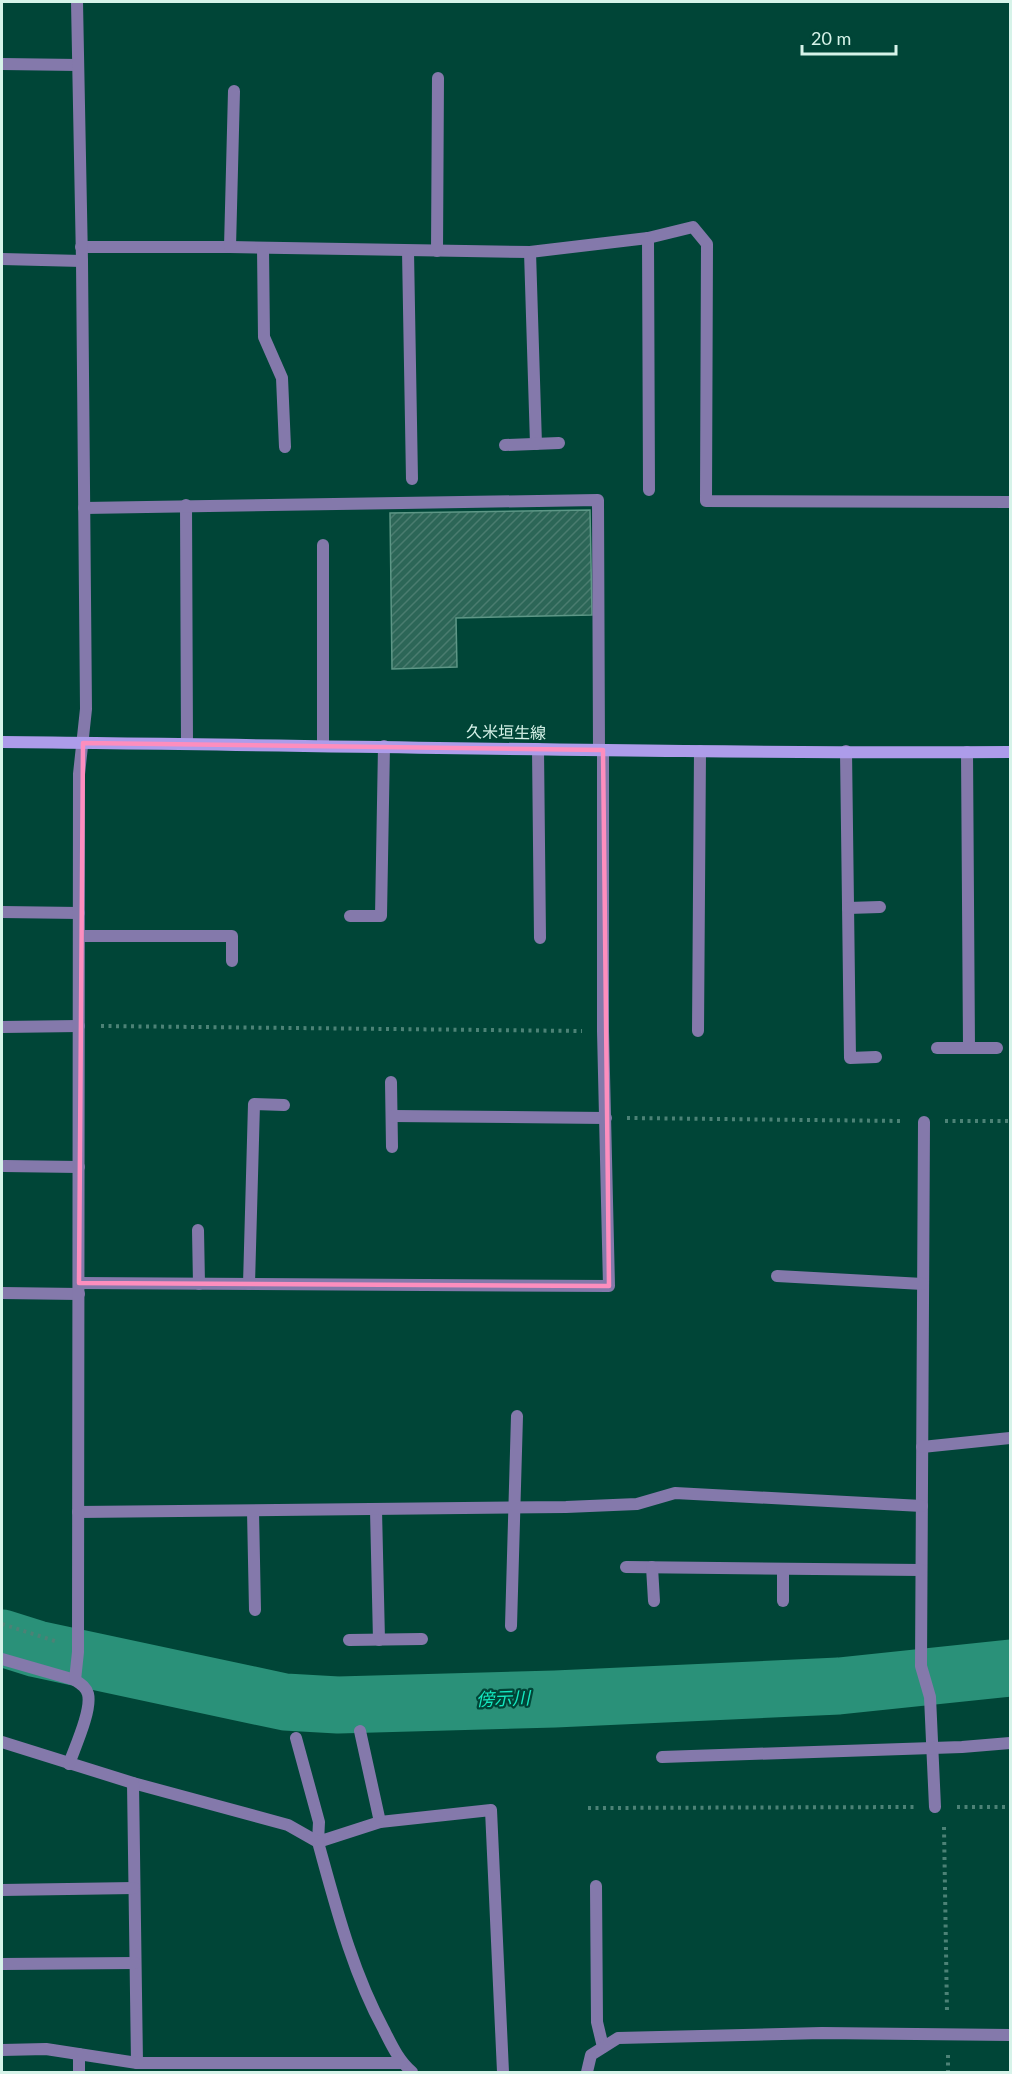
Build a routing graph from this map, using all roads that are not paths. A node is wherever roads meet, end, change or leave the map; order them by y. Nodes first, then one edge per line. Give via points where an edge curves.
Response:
1 (77, 2) edge
2 (2, 64) edge
3 (78, 65) junction
4 (438, 78) dead end
5 (234, 91) dead end
6 (648, 238) junction
7 (81, 247) junction
8 (230, 247) junction
9 (263, 248) junction
10 (408, 251) junction
11 (437, 251) junction
12 (530, 252) junction
13 (2, 259) edge
14 (82, 261) junction
15 (560, 443) dead end
16 (536, 444) junction
17 (505, 445) dead end
18 (285, 447) dead end
19 (412, 479) dead end
20 (649, 490) dead end
21 (1011, 502) edge
22 (186, 506) junction
23 (84, 508) junction
24 (323, 545) dead end
25 (2, 742) edge
26 (83, 743) junction
27 (187, 744) junction
28 (323, 745) junction
29 (384, 746) junction
30 (538, 749) junction
31 (601, 750) junction
32 (700, 751) junction
33 (846, 751) junction
34 (967, 752) junction
35 (1011, 752) edge
36 (880, 907) dead end
37 (848, 908) junction
38 (2, 912) edge
39 (79, 913) junction
40 (350, 916) dead end
41 (79, 936) junction
42 (540, 938) dead end
43 (232, 961) dead end
44 (79, 1026) junction
45 (2, 1027) edge
46 (698, 1031) dead end
47 (937, 1048) dead end
48 (969, 1048) junction
49 (997, 1048) dead end
50 (876, 1057) dead end
51 (391, 1082) dead end
52 (284, 1105) dead end
53 (392, 1116) junction
54 (606, 1118) junction
55 (924, 1122) road end
56 (392, 1147) dead end
57 (4, 1166) dead end
58 (79, 1167) junction
59 (198, 1230) dead end
60 (777, 1276) dead end
61 (199, 1284) junction
62 (249, 1284) junction
63 (923, 1284) junction
64 (79, 1288) junction
65 (2, 1293) edge
66 (517, 1416) dead end
67 (1011, 1438) edge
68 (922, 1447) junction
69 (922, 1506) junction
70 (515, 1508) junction
71 (376, 1510) junction
72 (253, 1511) junction
73 (78, 1512) junction
74 (626, 1567) dead end
75 (652, 1567) junction
76 (783, 1569) junction
77 (921, 1570) junction
78 (654, 1601) dead end
79 (783, 1601) dead end
80 (255, 1610) dead end
81 (511, 1626) dead end
82 (423, 1639) dead end
83 (349, 1640) dead end
84 (379, 1640) junction
85 (2, 1659) edge
86 (76, 1675) junction
87 (360, 1731) dead end
88 (296, 1738) dead end
89 (2, 1742) edge
90 (1011, 1743) edge
91 (934, 1748) junction
92 (662, 1757) dead end
93 (69, 1764) junction
94 (133, 1783) junction
95 (939, 1807) road end
96 (380, 1822) junction
97 (318, 1842) junction
98 (596, 1886) dead end
99 (134, 1888) junction
100 (2, 1890) edge
101 (135, 1963) junction
102 (2, 1964) edge
103 (1011, 2035) edge
104 (603, 2047) junction
105 (2, 2050) edge
106 (79, 2054) junction
107 (137, 2063) junction
108 (402, 2063) junction
109 (79, 2073) edge
110 (412, 2073) edge
111 (503, 2073) edge
112 (586, 2073) edge

1 - 3 street
2 - 3 street
3 - 7 street
4 - 11 street
5 - 8 street
6 - 12 street
6 - 20 street
6 - 21 street via 693,227 706,244 706,501
7 - 8 street
7 - 14 street
8 - 9 street
9 - 10 street
9 - 18 street via 264,337 282,378
10 - 11 street
10 - 19 street
11 - 12 street
12 - 16 street
13 - 14 street
14 - 23 street
15 - 16 street
16 - 17 street
22 - 23 street
22 - 27 street
22 - 31 street via 598,500
23 - 26 street
24 - 28 street
25 - 26 main road, 久米垣生線
26 - 27 main road, 久米垣生線
26 - 39 street via 79,774
27 - 28 main road, 久米垣生線
28 - 29 main road, 久米垣生線
29 - 30 main road, 久米垣生線
29 - 40 street via 381,915
30 - 31 main road, 久米垣生線
30 - 42 street
31 - 32 main road, 久米垣生線
31 - 54 street
32 - 33 main road, 久米垣生線
32 - 46 street
33 - 34 main road, 久米垣生線
33 - 37 street
34 - 35 main road, 久米垣生線
34 - 48 street
36 - 37 street
37 - 50 street via 850,1058
38 - 39 street
39 - 41 street
41 - 43 street via 232,936
41 - 44 street
44 - 45 street
44 - 58 street
47 - 48 street
48 - 49 street
51 - 53 street
52 - 62 street via 254,1104
53 - 54 street
53 - 56 street
54 - 62 street via 609,1286
55 - 63 street
57 - 58 street
58 - 64 street
59 - 61 street
60 - 63 street
61 - 62 street
61 - 64 street
63 - 68 street
64 - 65 street
64 - 73 street
66 - 70 street
67 - 68 street
68 - 69 street
69 - 70 street via 675,1493 637,1504
69 - 77 street
70 - 71 street
70 - 81 street
71 - 72 street
71 - 84 street
72 - 73 street
72 - 80 street
73 - 86 street
74 - 75 street
75 - 76 street
75 - 78 street
76 - 77 street
76 - 79 street
77 - 91 street via 921,1666 930,1697
82 - 84 street
83 - 84 street
85 - 86 street
86 - 93 street via 89,1696
87 - 96 street
88 - 97 street via 319,1822
89 - 93 street
90 - 91 street
91 - 92 street
91 - 95 street
93 - 94 street
94 - 97 street via 288,1825
94 - 99 street
96 - 97 street
96 - 111 street via 491,1810
97 - 108 street via 344,1938 369,2004
98 - 104 street via 597,2022
99 - 100 street
99 - 101 street
101 - 102 street
101 - 107 street
103 - 104 street via 618,2038
104 - 112 street via 591,2055
105 - 106 street via 46,2049
106 - 107 street
106 - 109 street
107 - 108 street
108 - 110 street

